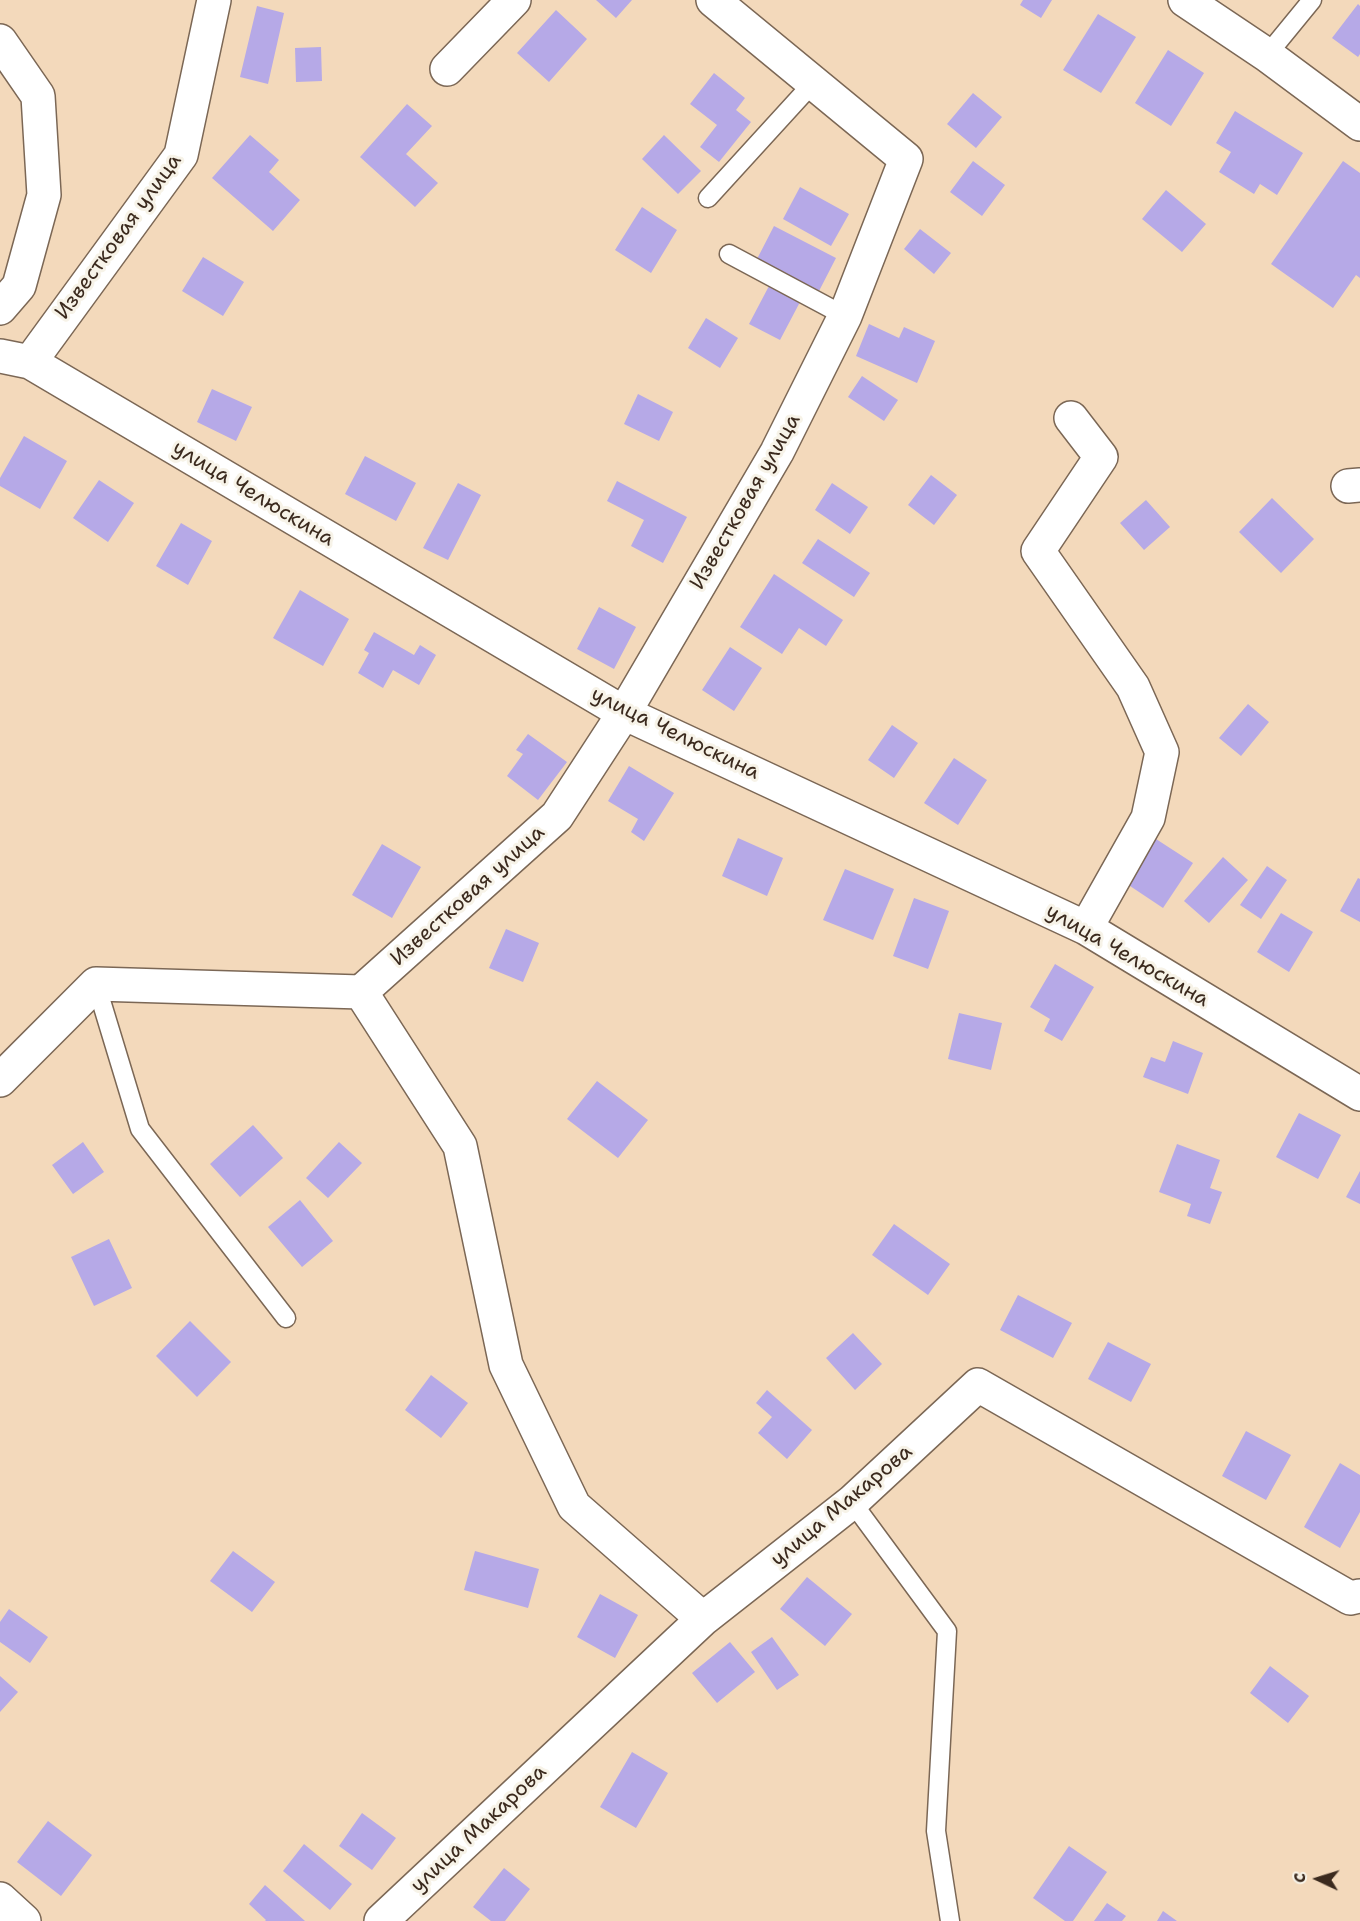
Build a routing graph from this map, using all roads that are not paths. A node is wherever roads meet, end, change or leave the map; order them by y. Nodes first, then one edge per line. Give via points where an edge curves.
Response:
1 (214, 0) edge
2 (514, 0) edge
3 (713, 0) edge
4 (1185, 0) edge
5 (1312, 0) edge
6 (0, 41) edge
7 (1267, 55) junction
8 (447, 69) dead end
9 (813, 83) junction
10 (1360, 124) edge
11 (708, 198) dead end
12 (729, 254) dead end
13 (0, 308) edge
14 (845, 316) junction
15 (15, 359) edge
16 (1071, 418) dead end
17 (624, 713) junction
18 (1086, 928) junction
19 (96, 984) junction
20 (361, 992) junction
21 (0, 1080) edge
22 (1360, 1094) edge
23 (286, 1318) dead end
24 (852, 1502) junction
25 (1360, 1596) edge
26 (703, 1619) junction
27 (0, 1899) edge
28 (24, 1921) edge
29 (381, 1921) edge
30 (950, 1921) edge

1 - 15 street, Известковая улица via 182,155
2 - 8 street
3 - 9 street, Известковая улица
4 - 7 street
5 - 7 lane
6 - 13 street via 38,96 44,195 19,286
7 - 10 street
9 - 11 lane
9 - 14 street, Известковая улица via 906,159
12 - 14 lane
14 - 17 street, Известковая улица via 777,452
15 - 17 street, улица Челюскина
16 - 18 street via 1101,457 1038,551 1133,687 1162,752 1148,818
17 - 18 street, улица Челюскина
17 - 20 street, Известковая улица via 557,816
18 - 22 street, улица Челюскина
19 - 20 street
19 - 21 street
19 - 23 lane via 140,1129
20 - 26 street via 459,1146 506,1365 574,1506
24 - 25 street, улица Макарова via 978,1385 1350,1598
24 - 26 street, улица Макарова
24 - 30 lane via 947,1631 936,1831
26 - 29 street, улица Макарова
27 - 28 street

